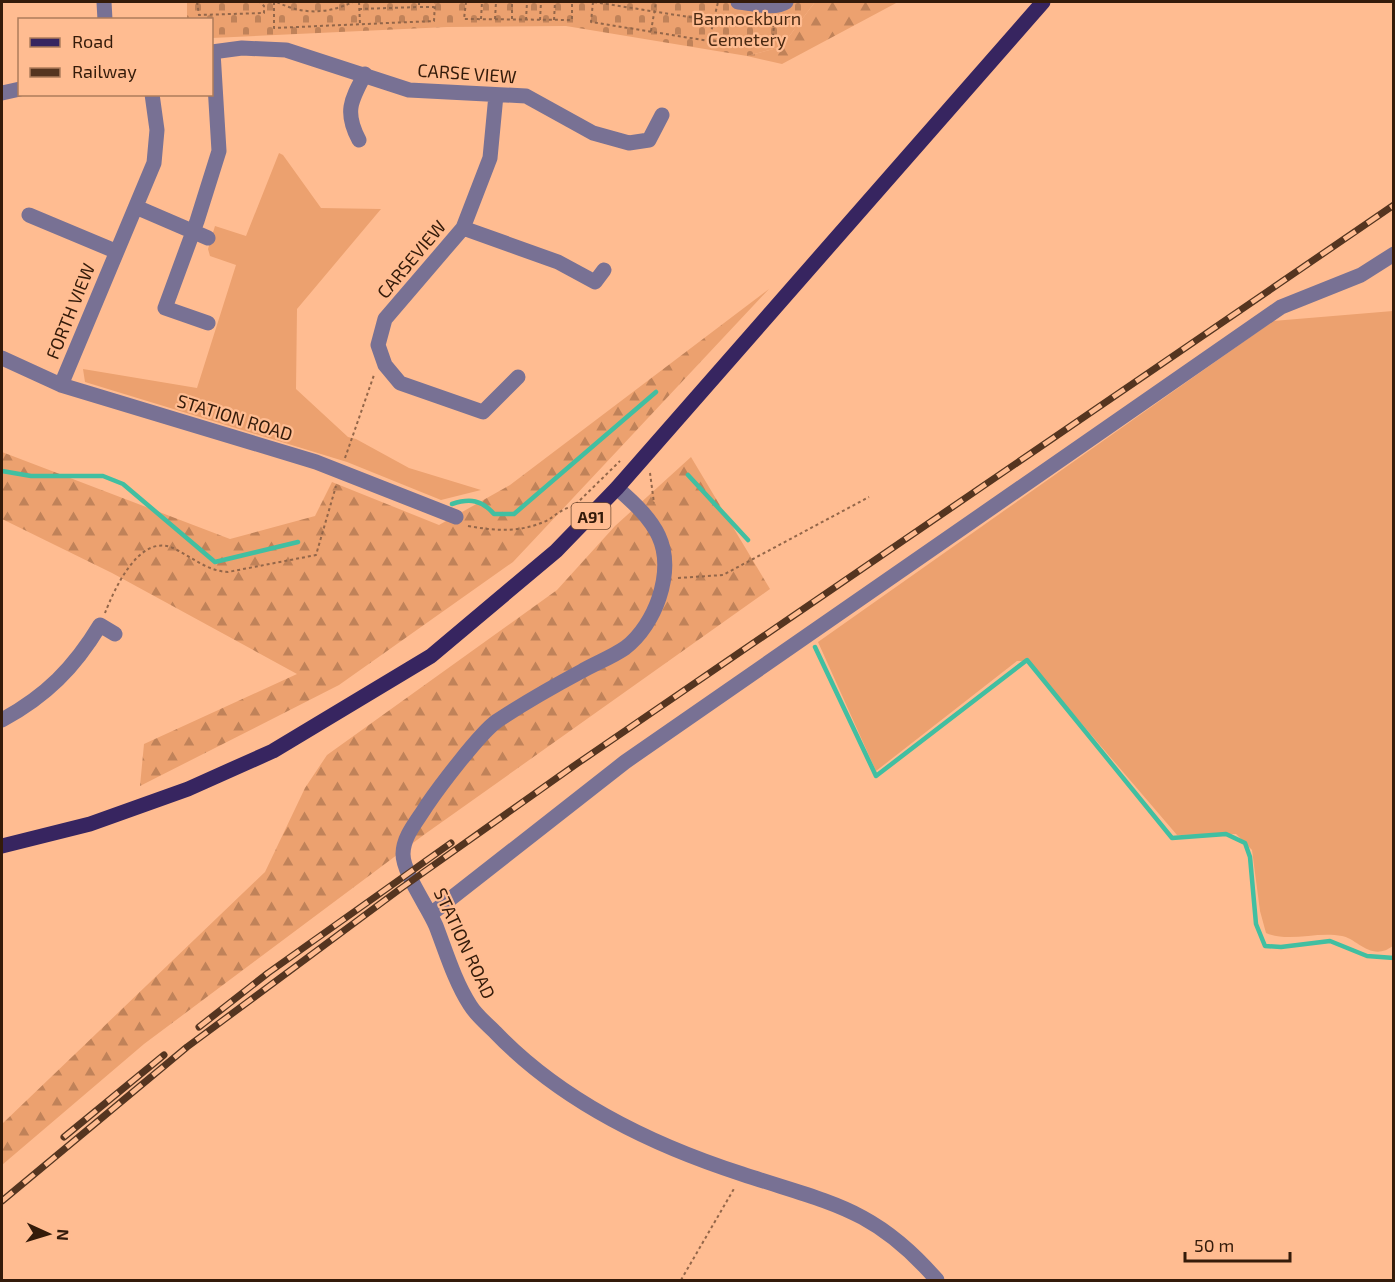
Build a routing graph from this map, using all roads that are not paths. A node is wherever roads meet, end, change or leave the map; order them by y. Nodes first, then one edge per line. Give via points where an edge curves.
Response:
1 (104, 2) edge
2 (738, 2) edge
3 (1043, 2) edge
4 (781, 3) edge
5 (105, 18) edge
6 (213, 52) edge
7 (213, 66) edge
8 (365, 74) junction
9 (18, 89) edge
10 (2, 93) edge
11 (496, 95) junction
12 (152, 96) edge
13 (662, 116) dead end
14 (359, 140) dead end
15 (136, 207) junction
16 (29, 215) dead end
17 (463, 228) junction
18 (193, 231) junction
19 (208, 238) dead end
20 (115, 251) junction
21 (1394, 254) edge
22 (595, 282) dead end
23 (208, 323) dead end
24 (2, 358) edge
25 (519, 377) dead end
26 (61, 385) junction
27 (617, 488) junction
28 (456, 517) road end
29 (115, 634) dead end
30 (2, 720) edge
31 (2, 846) edge
32 (431, 914) junction
33 (937, 1281) edge

1 - 5 street
2 - 4 street
3 - 27 main road, A91
6 - 8 street, CARSE VIEW via 242,48 286,50
7 - 18 street via 219,151
8 - 11 street, CARSE VIEW via 409,90
8 - 14 street via 350,101 351,125
9 - 10 street
11 - 13 street, CARSE VIEW via 526,96 592,133 629,143 649,140
11 - 17 street, CARSEVIEW via 490,158
12 - 15 street, FORTH VIEW via 158,146
15 - 18 street
15 - 20 street, FORTH VIEW
16 - 20 street, FORTH VIEW
17 - 22 street, CARSEVIEW via 558,262
17 - 25 street, CARSEVIEW via 385,319 378,345 381,356 400,383 483,412
18 - 19 street
18 - 23 street via 165,308
20 - 26 street, FORTH VIEW
21 - 32 street via 1361,274 1281,307 626,762
24 - 26 street, STATION ROAD
26 - 28 street, STATION ROAD via 341,471
27 - 31 main road, A91 via 556,551 430,656 273,751 188,789 90,824
27 - 32 street, STATION ROAD via 644,512 663,548 666,576 654,615 627,647 494,723 437,790 408,836 403,855
29 - 30 street via 100,626 81,657 32,704
32 - 33 street, STATION ROAD via 470,1006 535,1068 587,1105 648,1137 861,1214 913,1252

